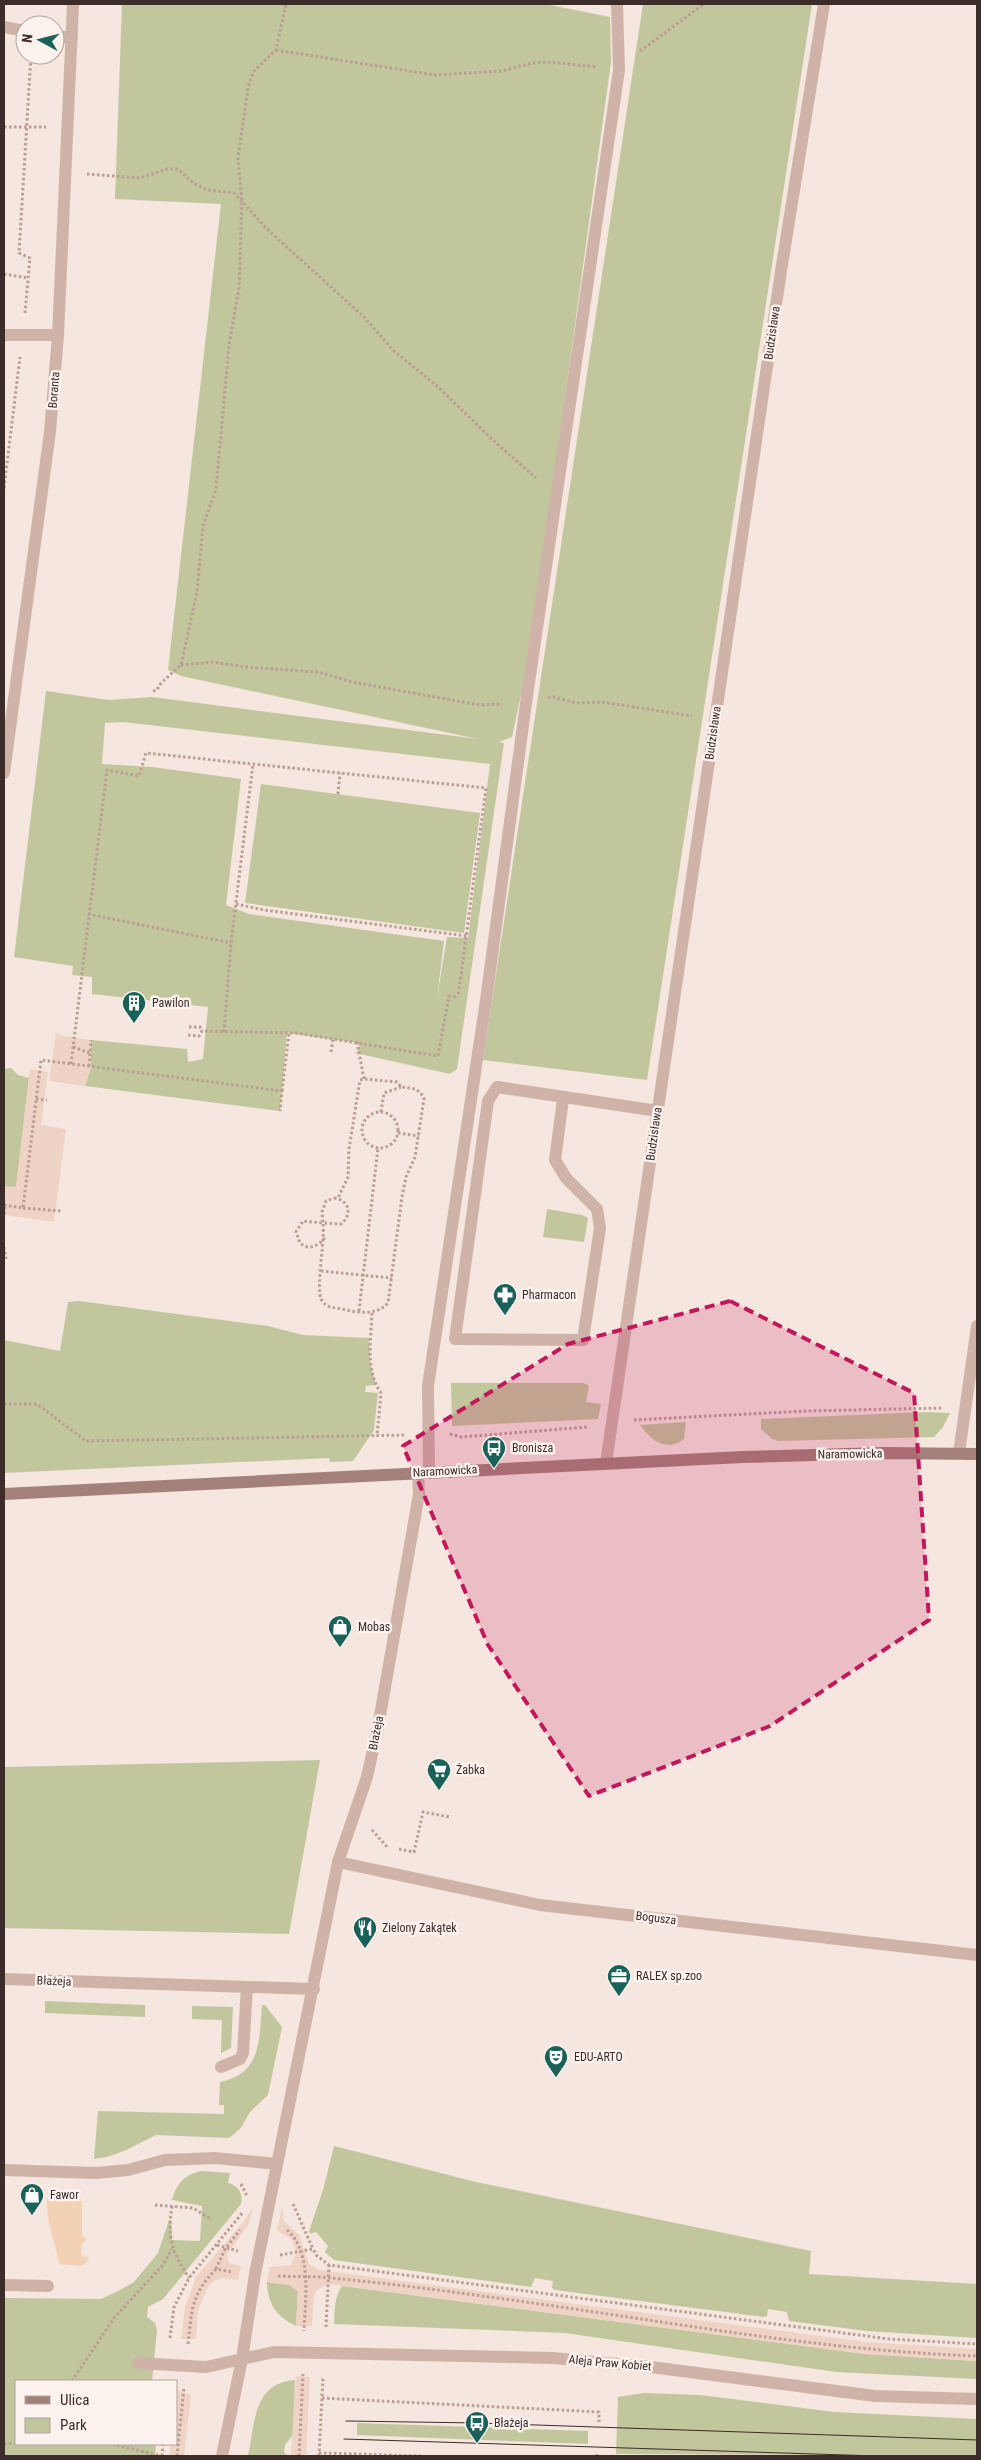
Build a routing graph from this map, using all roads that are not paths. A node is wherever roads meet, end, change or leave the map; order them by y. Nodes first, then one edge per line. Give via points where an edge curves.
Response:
1 (73, 4) edge
2 (617, 4) edge
3 (824, 4) edge
4 (65, 37) edge
5 (72, 38) junction
6 (4, 335) edge
7 (58, 335) junction
8 (4, 773) edge
9 (564, 1099) junction
10 (658, 1111) junction
11 (977, 1326) edge
12 (959, 1453) junction
13 (977, 1454) edge
14 (606, 1463) junction
15 (423, 1472) junction
16 (4, 1494) edge
17 (338, 1862) junction
18 (977, 1955) edge
19 (4, 1979) edge
20 (247, 1987) junction
21 (314, 1989) junction
22 (221, 2067) dead end
23 (277, 2164) junction
24 (4, 2170) edge
25 (4, 2285) edge
26 (48, 2286) dead end
27 (242, 2358) junction
28 (138, 2363) dead end
29 (977, 2399) edge
30 (222, 2456) edge

1 - 5 street, Boranta
2 - 15 street, Błażeja via 619,70 428,1386 428,1435
3 - 10 street, Budzisława via 781,271
4 - 5 street
5 - 7 street, Boranta
6 - 7 street
7 - 8 street, Boranta via 50,432
9 - 9 street via 497,1087 488,1101 455,1339 583,1340 600,1228 597,1209 566,1178 555,1160
9 - 10 street
10 - 14 street, Budzisława
11 - 12 street
12 - 13 street, Naramowicka
12 - 14 street, Naramowicka via 819,1454
14 - 15 street, Naramowicka
15 - 16 street, Naramowicka
15 - 17 street, Błażeja via 378,1727 367,1777
17 - 18 street, Bogusza via 540,1905
17 - 21 street, Błażeja
19 - 20 street, Błażeja
20 - 21 street, Błażeja
20 - 22 street via 243,2053 240,2059
21 - 23 street, Błażeja
23 - 24 street via 215,2158 165,2160 128,2170 96,2173
23 - 27 street, Błażeja
25 - 26 street
27 - 28 street, Aleja Praw Kobiet via 206,2367
27 - 29 street, Aleja Praw Kobiet via 303,2351 553,2358 651,2367 876,2396
27 - 30 street, Błażeja

